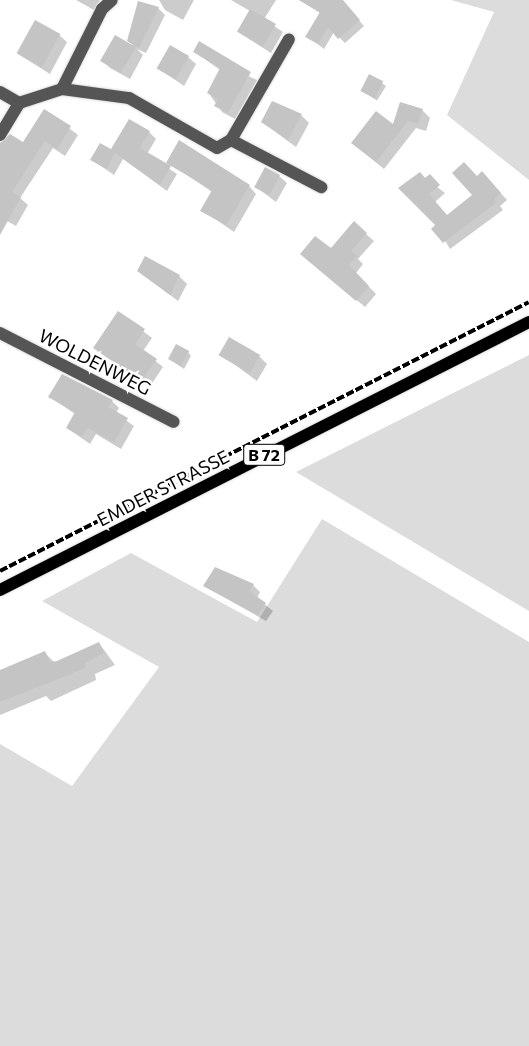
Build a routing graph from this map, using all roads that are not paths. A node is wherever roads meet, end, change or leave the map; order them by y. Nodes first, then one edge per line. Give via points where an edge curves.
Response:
1 (112, 0) edge
2 (289, 39) dead end
3 (62, 88) junction
4 (0, 92) edge
5 (19, 103) junction
6 (0, 135) edge
7 (231, 140) junction
8 (321, 187) dead end
9 (529, 322) edge
10 (0, 333) edge
11 (174, 422) dead end
12 (0, 590) edge

1 - 3 street via 102,9
2 - 7 street
3 - 5 street
3 - 7 street via 129,98 217,148
4 - 5 street
5 - 6 street
7 - 8 street
9 - 12 main road, EMDER STRASSE / B 72
10 - 11 street, WOLDENWEG

